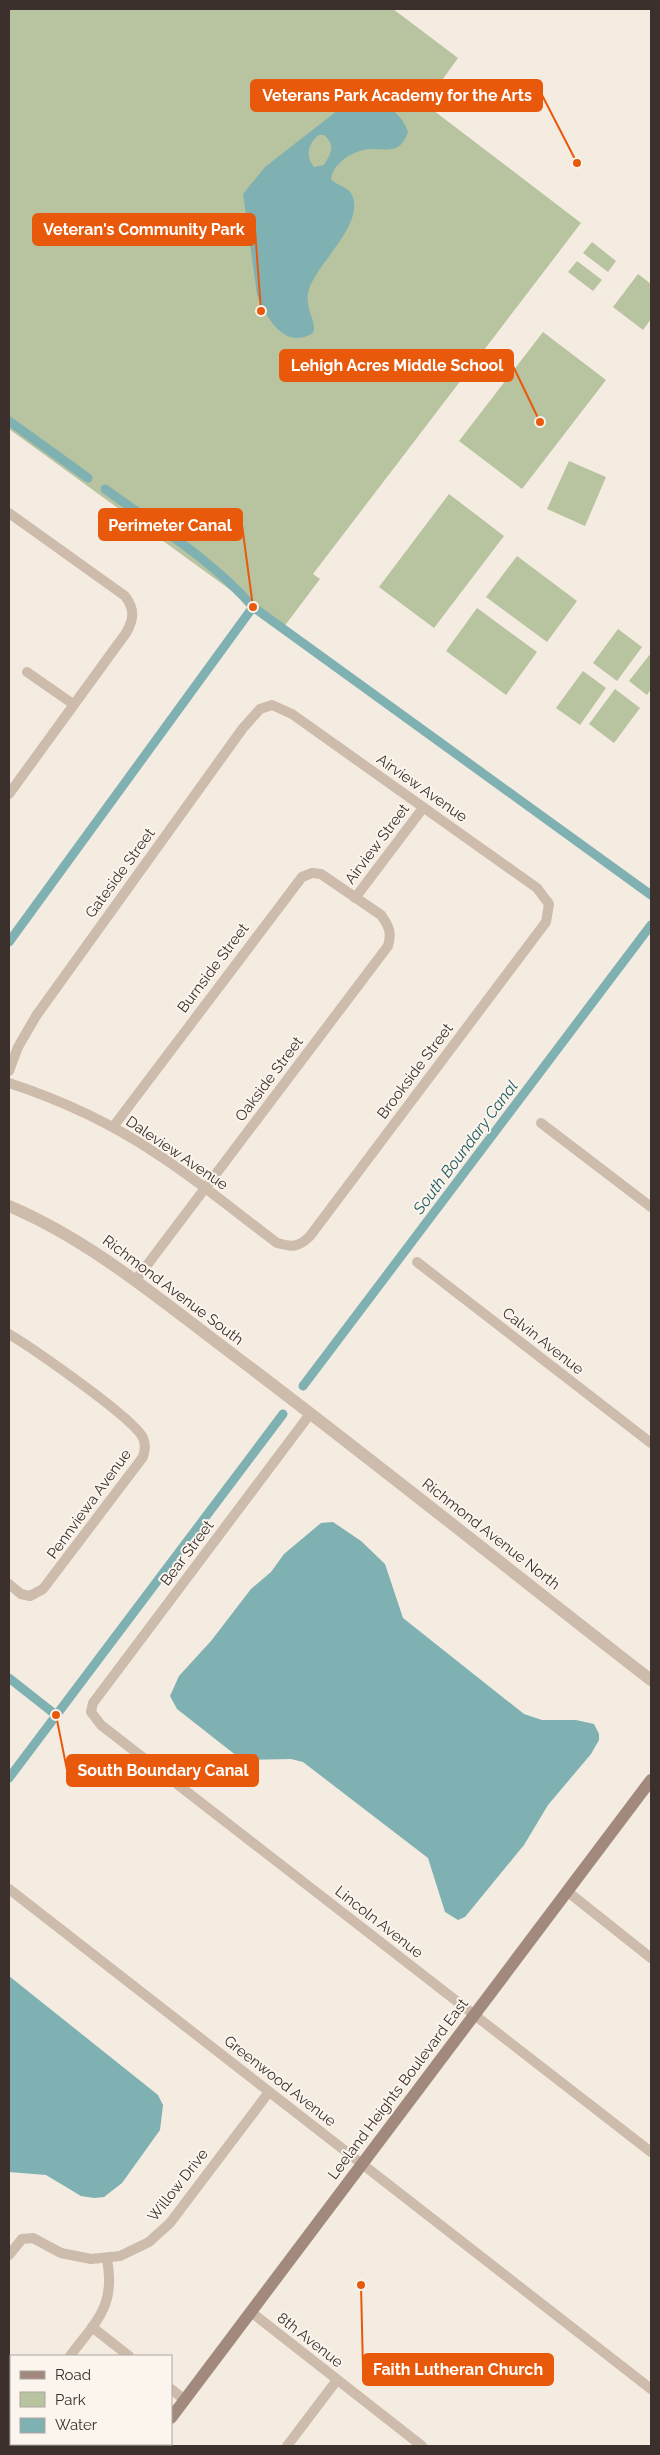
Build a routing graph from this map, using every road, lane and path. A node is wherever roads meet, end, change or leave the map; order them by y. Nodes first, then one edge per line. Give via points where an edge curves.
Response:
1 (9, 512) edge
2 (27, 672) dead end
3 (73, 704) junction
4 (272, 705) joint
5 (9, 794) edge
6 (423, 808) junction
7 (355, 898) junction
8 (548, 904) joint
9 (9, 1072) edge
10 (9, 1083) edge
11 (541, 1122) dead end
12 (113, 1127) junction
13 (205, 1189) junction
14 (9, 1206) edge
15 (651, 1207) edge
16 (293, 1247) joint
17 (417, 1262) dead end
18 (135, 1281) junction
19 (9, 1334) edge
20 (310, 1414) junction
21 (651, 1443) edge
22 (9, 1584) edge
23 (651, 1680) edge
24 (91, 1712) joint
25 (651, 1780) edge
26 (9, 1889) edge
27 (568, 1892) junction
28 (651, 1958) edge
29 (475, 2015) junction
30 (269, 2092) junction
31 (651, 2152) edge
32 (363, 2163) junction
33 (9, 2255) edge
34 (107, 2259) junction
35 (251, 2312) junction
36 (92, 2327) junction
37 (71, 2355) edge
38 (128, 2355) edge
39 (337, 2380) junction
40 (651, 2389) edge
41 (172, 2390) edge
42 (185, 2400) junction
43 (172, 2417) edge
44 (287, 2446) edge
45 (420, 2446) edge

1 - 3 street via 126,596 131,604 134,614 126,633
2 - 3 street
3 - 5 street
4 - 6 street, Airview Avenue via 292,714
4 - 9 street, Gateside Street via 260,709 244,728 54,990 25,1033
6 - 7 street, Airview Street
6 - 8 street, Airview Avenue via 537,888
7 - 12 street, Burnside Street via 321,874 302,877
7 - 13 street, Oakside Street via 381,915 388,924 391,934 388,946
8 - 16 street, Brookside Street via 546,922 310,1236
10 - 12 street, Daleview Avenue via 60,1101
11 - 15 street
12 - 13 street, Daleview Avenue via 158,1154
13 - 16 street, Daleview Avenue via 277,1243
13 - 18 street, Oakside Street
14 - 18 street, Richmond Avenue South via 79,1241
17 - 21 street, Calvin Avenue
18 - 20 street, Richmond Avenue South
19 - 22 street, Pennviewa Avenue via 126,1419 143,1437 146,1447 143,1457 50,1581 30,1596 21,1594
20 - 23 street, Richmond Avenue North
20 - 24 street, Bear Street via 93,1703
24 - 29 street, Lincoln Avenue via 101,1726
25 - 27 main road, Leeland Heights Boulevard East
26 - 30 street, Greenwood Avenue
27 - 28 street
27 - 29 main road, Leeland Heights Boulevard East
29 - 31 street, Lincoln Avenue
29 - 32 main road, Leeland Heights Boulevard East
30 - 32 street, Greenwood Avenue
30 - 34 street, Willow Drive via 163,2231 136,2250
32 - 35 main road, Leeland Heights Boulevard East
32 - 40 street, Greenwood Avenue
33 - 34 street, Willow Drive via 22,2239 32,2238 72,2256
34 - 36 street via 108,2298
35 - 39 street, 8th Avenue
35 - 42 main road, Leeland Heights Boulevard East
36 - 37 street
36 - 38 street
39 - 44 street
39 - 45 street, 8th Avenue
41 - 42 street
42 - 43 main road, Leeland Heights Boulevard East

